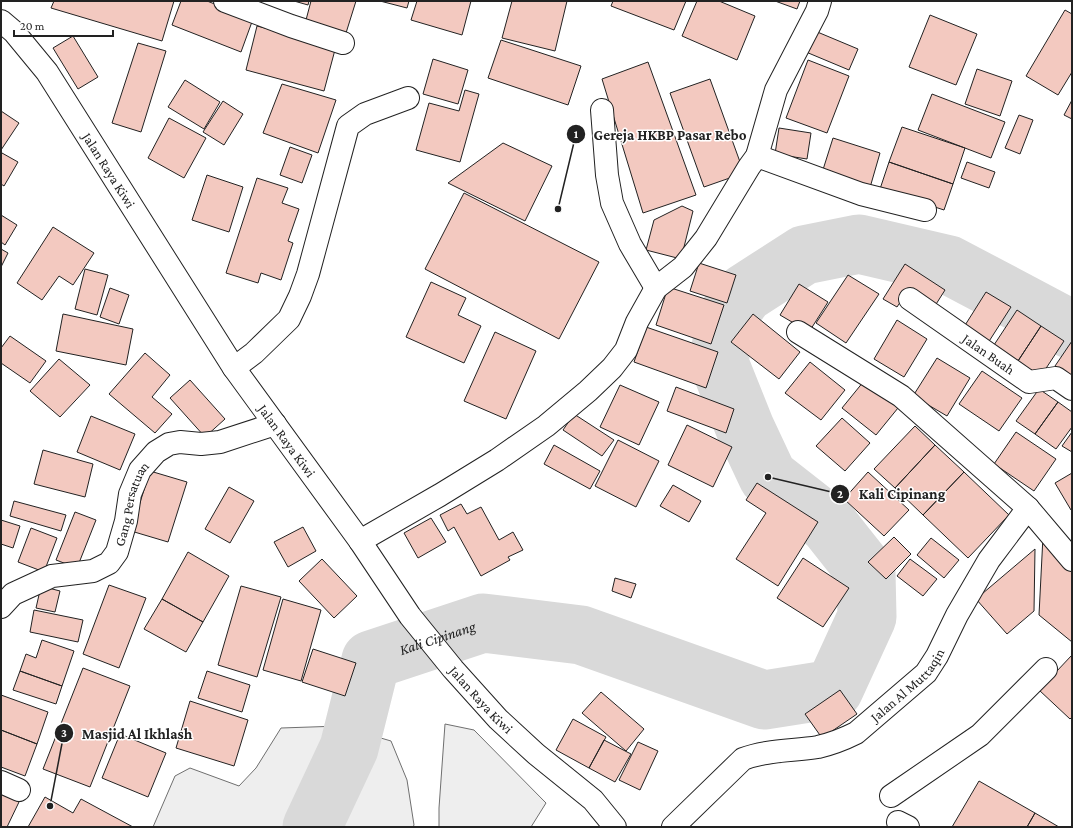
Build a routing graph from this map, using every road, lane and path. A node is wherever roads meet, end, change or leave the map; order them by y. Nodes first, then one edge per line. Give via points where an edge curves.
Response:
1 (225, 1) edge
2 (820, 1) edge
3 (1, 21) edge
4 (343, 43) dead end
5 (408, 98) dead end
6 (602, 110) dead end
7 (757, 156) junction
8 (925, 210) dead end
9 (656, 288) junction
10 (910, 299) dead end
11 (798, 332) dead end
12 (234, 368) junction
13 (1072, 389) edge
14 (275, 424) junction
15 (1028, 508) junction
16 (360, 541) junction
17 (1072, 560) edge
18 (1, 607) edge
19 (1046, 669) dead end
20 (891, 796) dead end
21 (615, 827) edge
22 (673, 827) edge

1 - 4 street
2 - 7 street via 776,90
3 - 12 street, Jalan Raya Kiwi via 14,32 47,72
5 - 12 street via 365,114 348,126 300,296 289,319 254,353
6 - 9 street via 607,176 612,203 630,244
7 - 8 street via 861,194
7 - 9 street via 701,244 683,267
9 - 16 street via 637,322 626,350 588,391 546,426 497,460
10 - 13 street, Jalan Buah via 1029,382 1056,378
11 - 15 street via 900,396
12 - 14 street, Jalan Raya Kiwi
14 - 16 street, Jalan Raya Kiwi
14 - 18 street, Gang Persatuan via 220,442 180,442 169,444 156,452 140,470 130,494 126,521 117,552 109,563 93,570 52,576 13,594
15 - 17 street
15 - 22 street, Jalan Al Muttaqin via 989,560 926,673 856,733 846,738 820,747 754,755 743,760
16 - 21 street, Jalan Raya Kiwi via 410,616 453,669 498,719 593,800
19 - 20 street via 980,735

